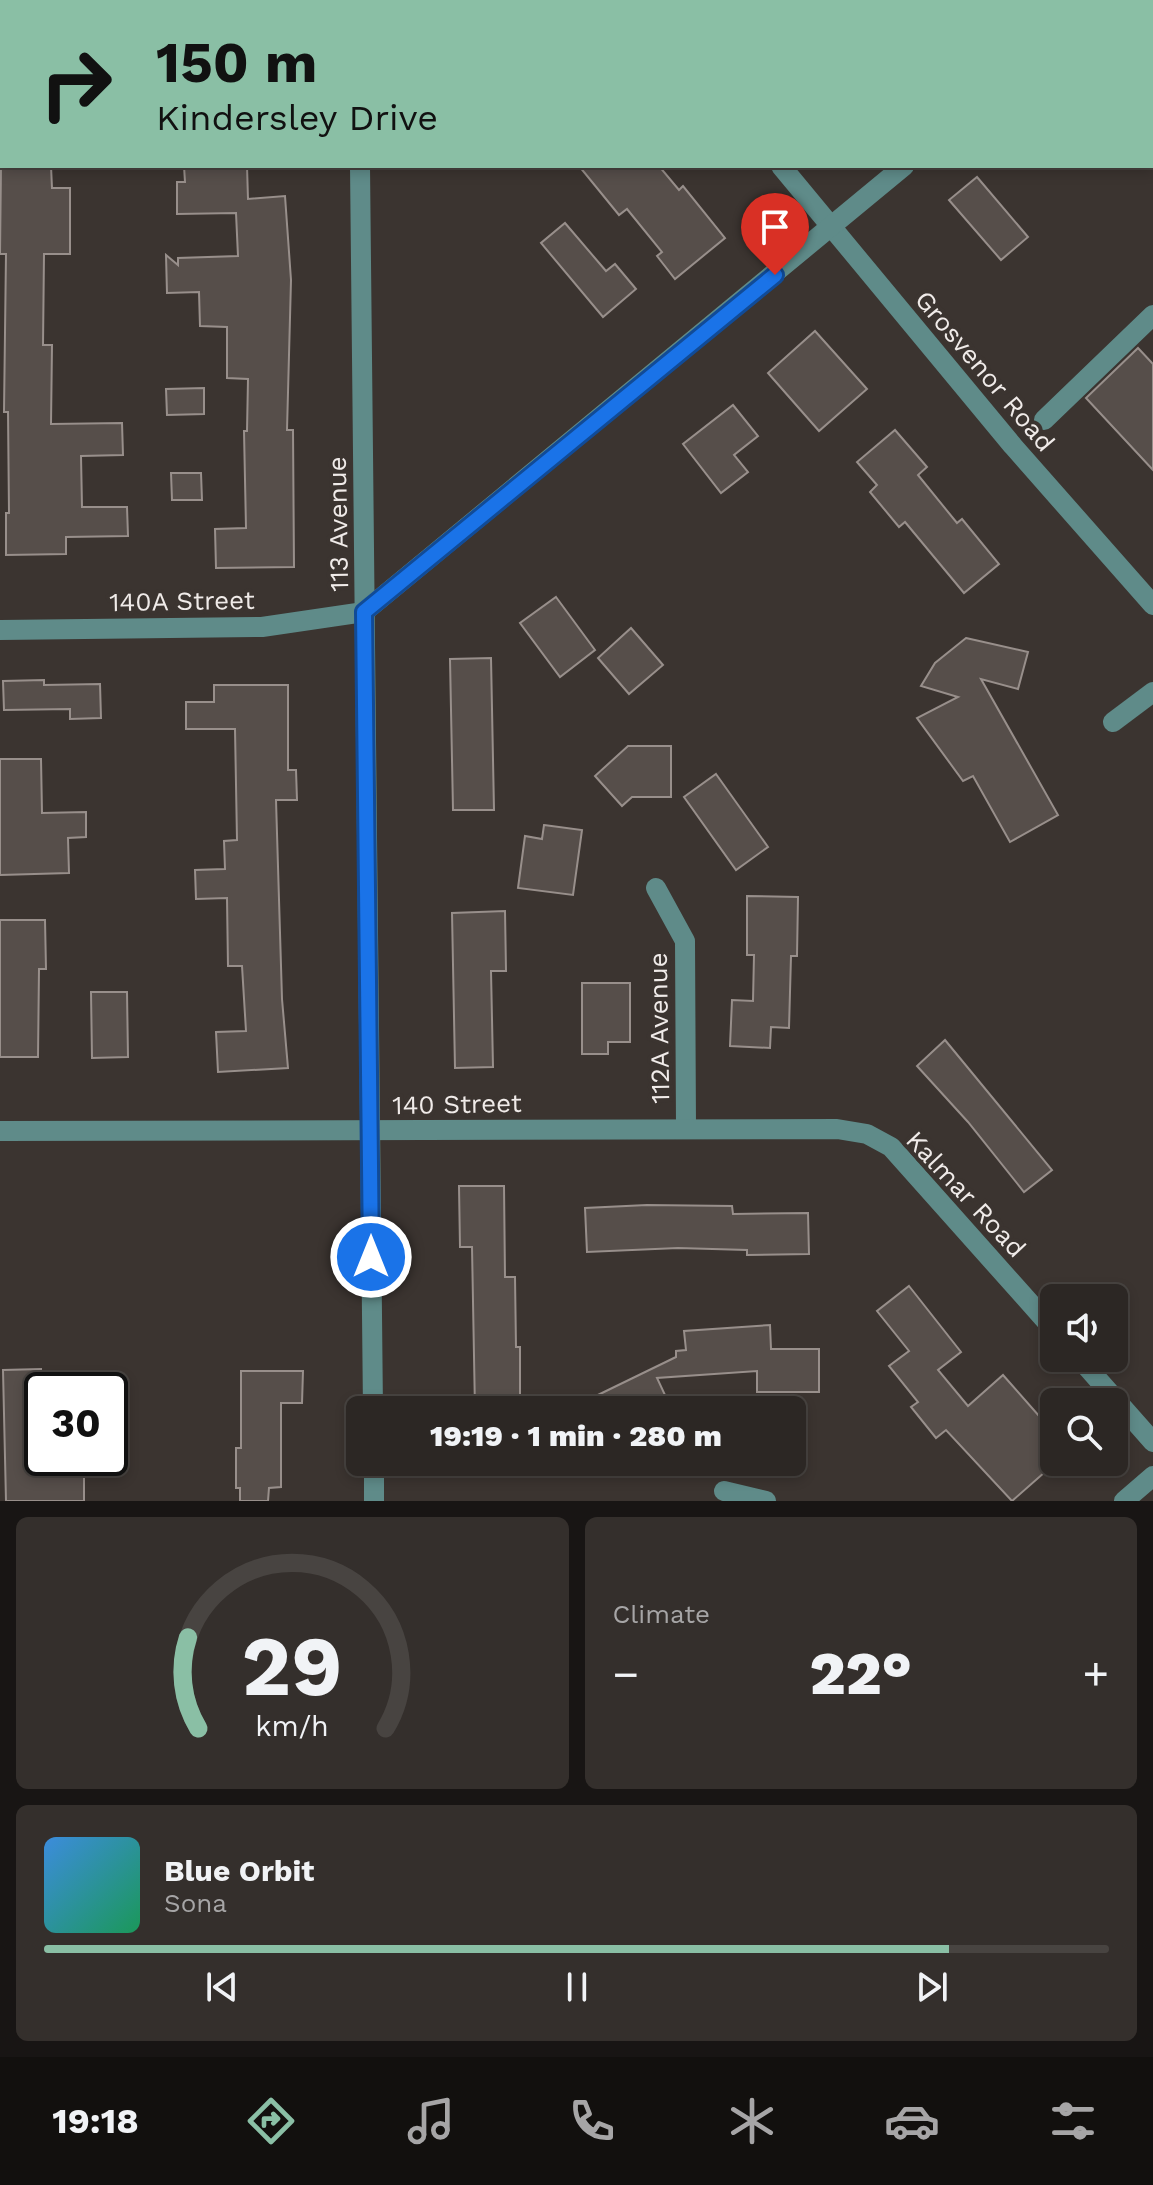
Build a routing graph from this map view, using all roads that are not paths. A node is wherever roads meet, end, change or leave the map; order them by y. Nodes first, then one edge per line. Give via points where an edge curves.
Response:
1 (360, 168) edge
2 (783, 168) edge
3 (902, 168) edge
4 (832, 227) junction
5 (1153, 315) edge
6 (1044, 420) dead end
7 (1153, 605) edge
8 (364, 612) junction
9 (0, 630) edge
10 (1153, 692) edge
11 (1113, 722) dead end
12 (656, 888) dead end
13 (686, 1127) junction
14 (0, 1131) edge
15 (369, 1131) junction
16 (867, 1134) joint
17 (1040, 1314) edge
18 (1091, 1372) edge
19 (373, 1396) edge
20 (1153, 1442) edge
21 (374, 1476) edge
22 (1153, 1476) edge
23 (724, 1491) dead end
24 (374, 1501) edge
25 (766, 1501) edge
26 (1124, 1501) edge

1 - 8 street, 113 Avenue
2 - 4 street, Grosvenor Road
3 - 4 street
4 - 7 street, Grosvenor Road
4 - 8 street
5 - 6 street
8 - 9 street, 140A Street via 262,627
8 - 15 street, 113 Avenue
10 - 11 street
12 - 13 street, 112A Avenue via 685,941
13 - 15 street, 140 Street
13 - 16 street, 140 Street
14 - 15 street, 140 Street
15 - 19 street, 113 Avenue
16 - 17 street, Kalmar Road via 891,1147
18 - 20 street
21 - 24 street
22 - 26 street
23 - 25 street

